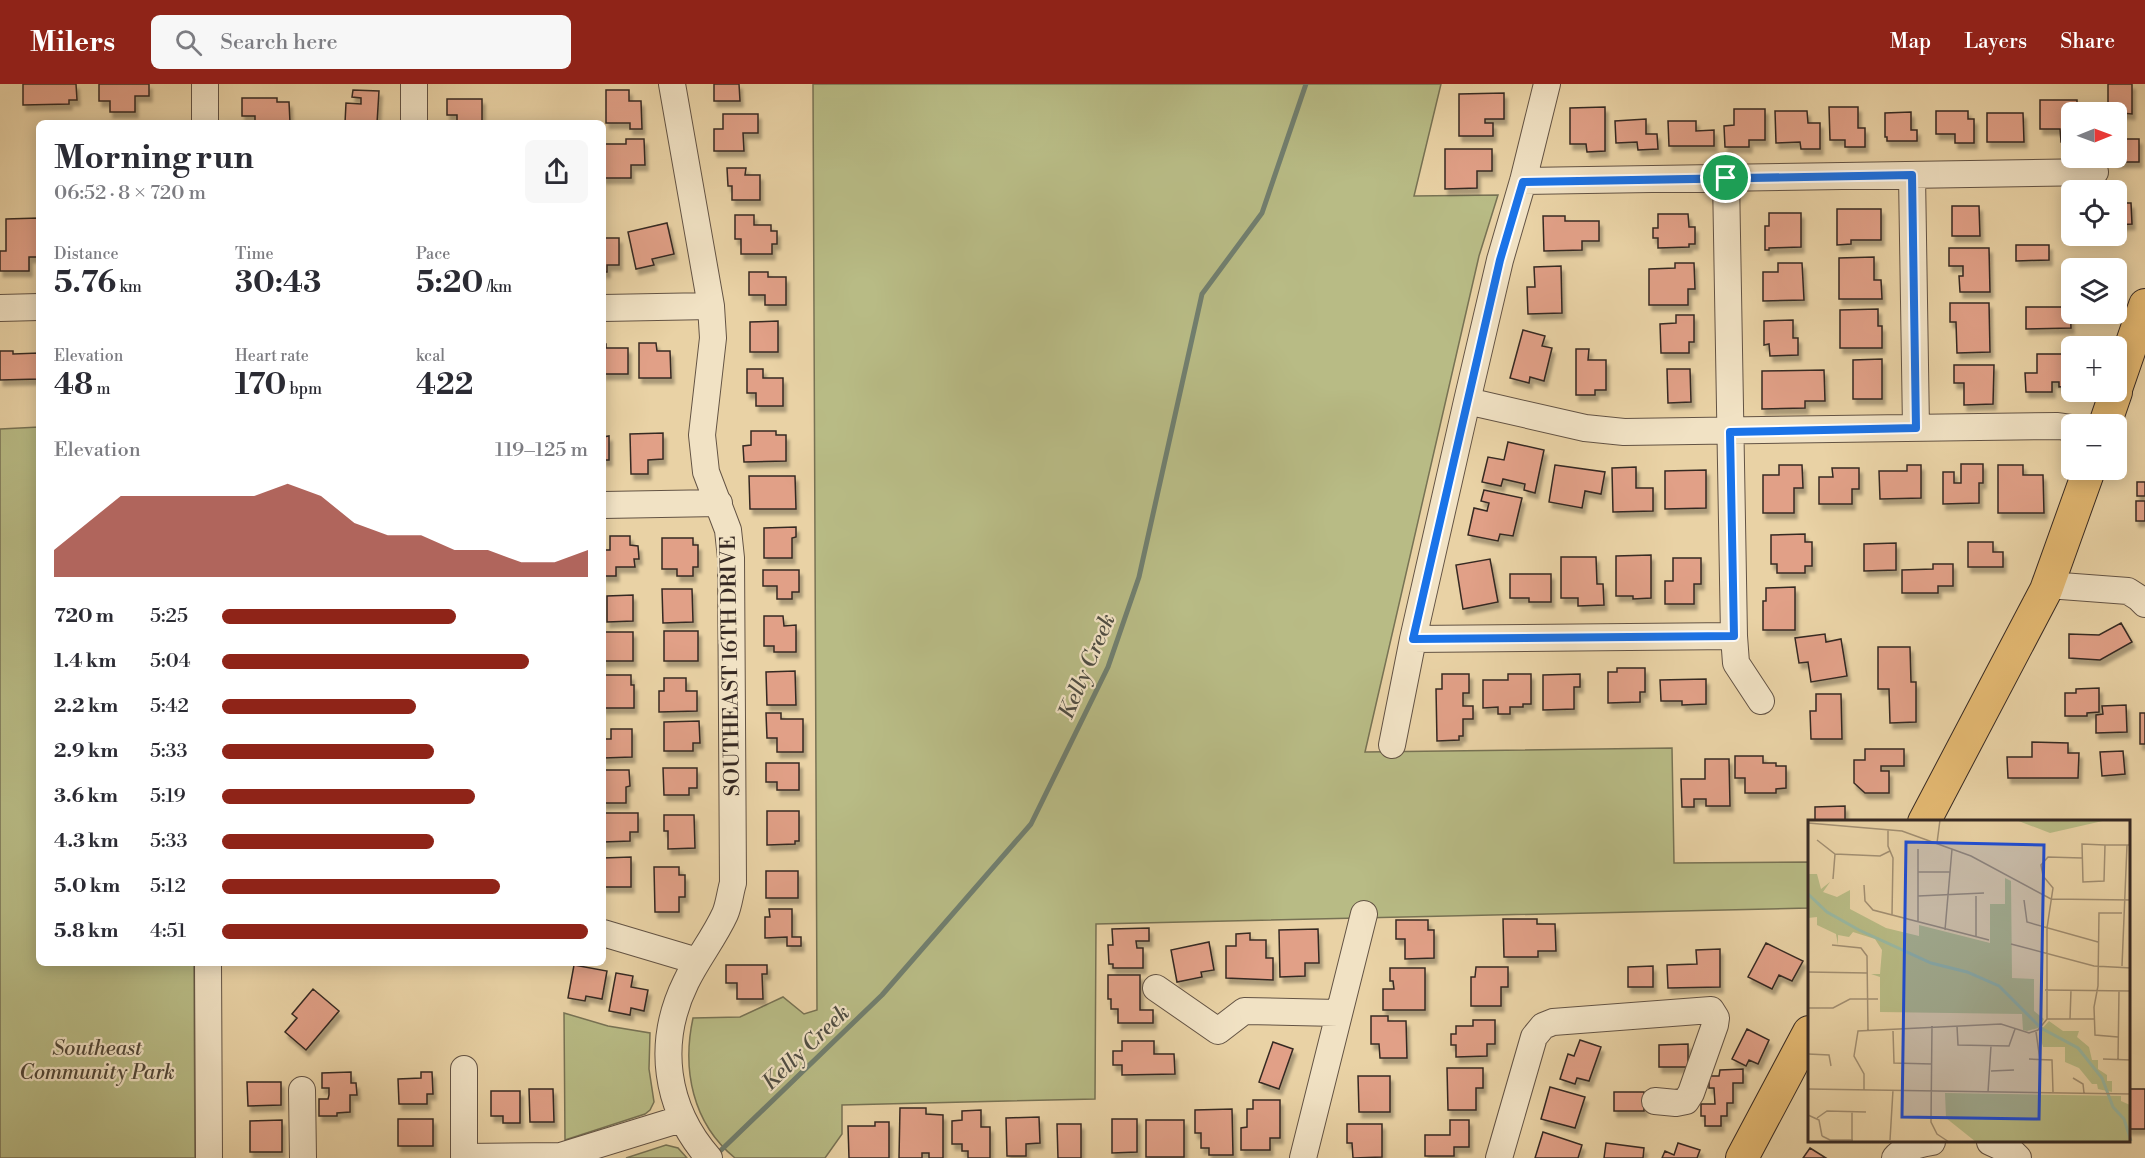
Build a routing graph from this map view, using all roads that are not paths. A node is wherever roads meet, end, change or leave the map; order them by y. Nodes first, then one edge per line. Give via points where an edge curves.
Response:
1 (205, 84) edge
2 (414, 84) edge
3 (672, 84) edge
4 (1547, 84) edge
5 (205, 120) edge
6 (414, 120) edge
7 (2095, 172) dead end
8 (1912, 175) junction
9 (1726, 178) junction
10 (1523, 182) junction
11 (711, 306) junction
12 (36, 307) edge
13 (0, 308) edge
14 (606, 308) edge
15 (2143, 317) edge
16 (2127, 360) edge
17 (1467, 401) junction
18 (2061, 426) edge
19 (1916, 428) junction
20 (1730, 432) junction
21 (2085, 480) edge
22 (719, 503) junction
23 (606, 505) edge
24 (2048, 585) junction
25 (2145, 604) edge
26 (1734, 636) junction
27 (1413, 639) junction
28 (1761, 700) dead end
29 (1392, 745) dead end
30 (1925, 820) edge
31 (1364, 914) dead end
32 (606, 934) edge
33 (697, 961) junction
34 (208, 966) edge
35 (1156, 988) dead end
36 (1338, 1013) junction
37 (1808, 1034) edge
38 (464, 1069) dead end
39 (302, 1090) dead end
40 (1655, 1101) dead end
41 (681, 1119) junction
42 (1929, 1143) edge
43 (1992, 1143) edge
44 (209, 1158) edge
45 (303, 1158) edge
46 (464, 1158) edge
47 (709, 1158) edge
48 (1303, 1158) edge
49 (1499, 1158) edge
50 (1742, 1158) edge
51 (1895, 1158) edge
52 (2018, 1158) edge

1 - 5 street
2 - 6 street
3 - 11 street, SOUTHEAST 16TH DRIVE
4 - 10 street
7 - 8 street
8 - 9 street
8 - 19 street
9 - 10 street
9 - 20 street
10 - 17 street
11 - 14 street
11 - 22 street, SOUTHEAST 16TH DRIVE via 713,338 702,435 706,472
12 - 13 street
15 - 16 main road
17 - 20 street via 1602,430
17 - 27 street
18 - 19 street
19 - 20 street
20 - 26 street
21 - 24 main road
22 - 23 street
22 - 33 street, SOUTHEAST 16TH DRIVE via 728,530 731,558 733,883 726,912
24 - 25 street via 2128,591
24 - 30 main road
26 - 27 street
26 - 28 street via 1736,663
27 - 29 street
31 - 36 street
32 - 33 street
33 - 41 street, SOUTHEAST 16TH DRIVE via 677,1005 670,1033 668,1065
34 - 44 street
35 - 36 street via 1218,1031 1244,1011
36 - 48 street
37 - 50 main road
38 - 46 street
39 - 45 street
40 - 49 street via 1686,1101 1691,1093 1716,1018 1711,1010 1553,1022 1543,1026 1534,1037
41 - 46 street via 561,1156
41 - 47 street, SOUTHEAST 16TH DRIVE
42 - 51 street
43 - 52 street

